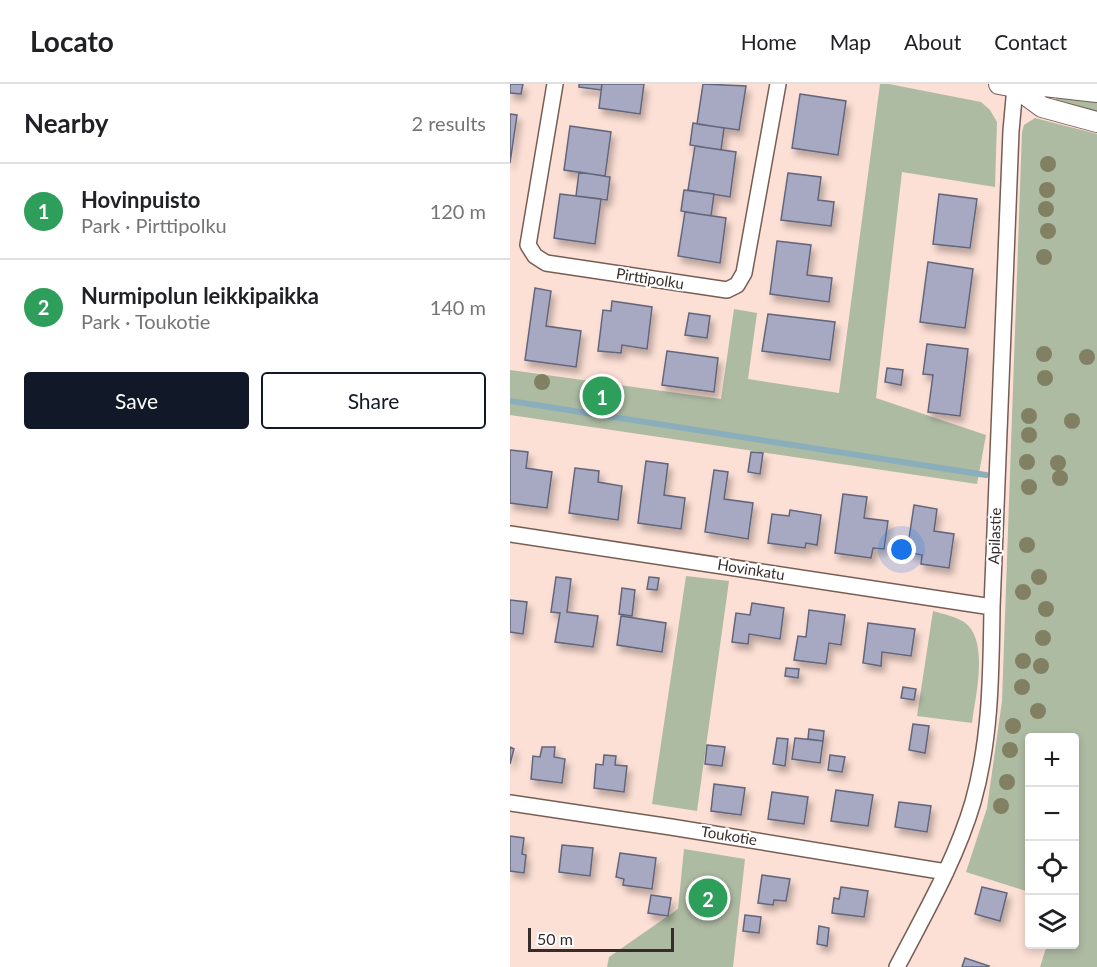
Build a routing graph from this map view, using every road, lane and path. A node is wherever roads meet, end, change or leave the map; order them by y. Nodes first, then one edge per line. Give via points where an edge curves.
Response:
1 (555, 84) edge
2 (778, 84) edge
3 (1007, 86) edge
4 (1097, 92) edge
5 (1097, 122) edge
6 (510, 534) edge
7 (992, 607) junction
8 (510, 803) edge
9 (946, 872) junction
10 (897, 967) edge

1 - 2 street, Pirttipolku via 528,245 535,256 546,263 727,290 737,285 744,273
3 - 4 street
3 - 5 street via 1042,107
3 - 7 street, Apilastie via 1011,131
6 - 7 street, Hovinkatu
7 - 9 street, Apilastie via 985,744 973,801
8 - 9 street, Toukotie
9 - 10 street, Apilastie

